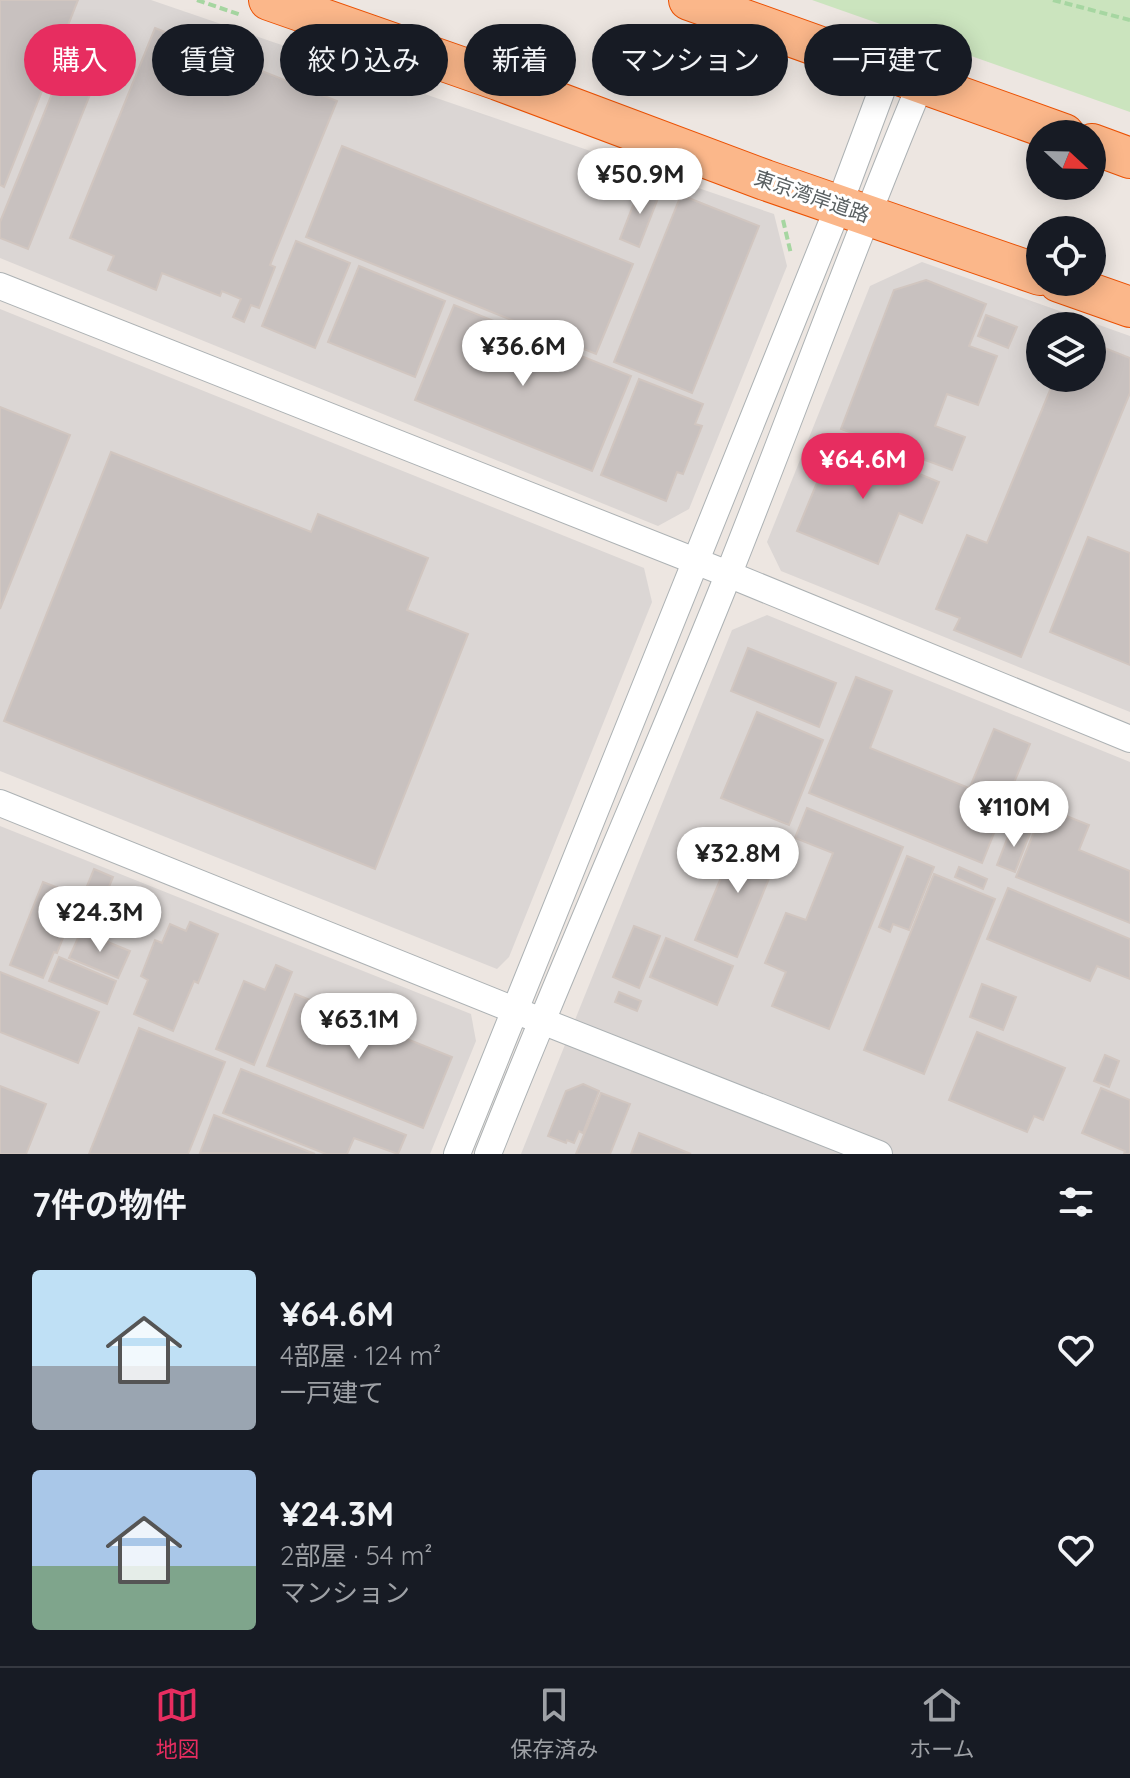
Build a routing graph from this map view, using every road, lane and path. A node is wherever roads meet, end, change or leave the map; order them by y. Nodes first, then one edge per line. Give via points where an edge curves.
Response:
1 (269, 0) edge
2 (689, 0) edge
3 (1053, 0) edge
4 (1130, 20) edge
5 (804, 41) edge
6 (898, 96) edge
7 (958, 96) edge
8 (1026, 120) edge
9 (1106, 149) edge
10 (1130, 158) edge
11 (853, 210) junction
12 (1026, 270) edge
13 (0, 286) edge
14 (1099, 296) edge
15 (1130, 307) edge
16 (695, 562) junction
17 (728, 574) junction
18 (1130, 739) edge
19 (0, 803) edge
20 (514, 1010) junction
21 (541, 1020) junction
22 (457, 1154) edge
23 (488, 1154) edge
24 (879, 1154) edge

1 - 11 highway, 東京湾岸道路
2 - 5 highway
3 - 4 path
6 - 11 street
7 - 8 highway
9 - 10 highway
11 - 12 highway, 東京湾岸道路
11 - 16 street
11 - 17 street
13 - 16 street
14 - 15 highway
16 - 17 street
16 - 20 street
17 - 18 street
17 - 21 street
19 - 20 street
20 - 21 street
20 - 22 street
21 - 23 street
21 - 24 street

